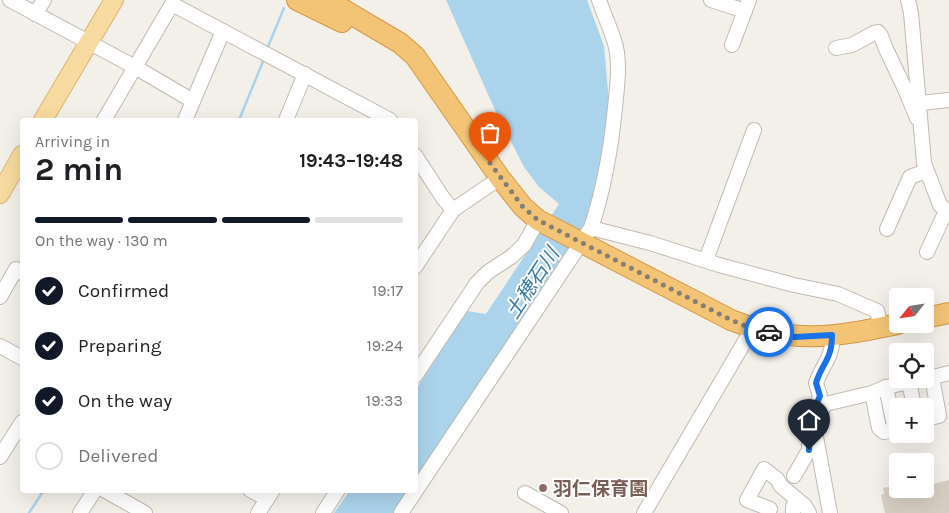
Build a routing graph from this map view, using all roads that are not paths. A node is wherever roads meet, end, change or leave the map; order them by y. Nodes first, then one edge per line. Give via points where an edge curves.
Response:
1 (10, 0) edge
2 (44, 0) edge
3 (114, 0) edge
4 (297, 0) edge
5 (327, 0) edge
6 (599, 0) edge
7 (711, 0) edge
8 (908, 0) edge
9 (747, 6) edge
10 (35, 14) junction
11 (223, 31) junction
12 (89, 44) junction
13 (732, 45) dead end
14 (836, 48) dead end
15 (136, 67) junction
16 (305, 74) junction
17 (428, 76) junction
18 (193, 100) junction
19 (949, 100) edge
20 (920, 103) junction
21 (45, 118) edge
22 (105, 118) edge
23 (186, 118) edge
24 (287, 118) edge
25 (386, 118) edge
26 (921, 123) junction
27 (754, 130) dead end
28 (20, 159) edge
29 (418, 160) edge
30 (926, 171) junction
31 (500, 178) junction
32 (0, 194) edge
33 (453, 210) junction
34 (947, 212) edge
35 (540, 221) junction
36 (887, 228) dead end
37 (584, 237) junction
38 (927, 252) dead end
39 (706, 260) junction
40 (418, 262) edge
41 (20, 267) edge
42 (0, 297) edge
43 (949, 313) edge
44 (934, 316) edge
45 (889, 326) edge
46 (750, 328) junction
47 (832, 335) junction
48 (0, 346) edge
49 (20, 357) edge
50 (418, 372) edge
51 (949, 373) edge
52 (934, 376) edge
53 (889, 386) edge
54 (886, 387) junction
55 (872, 393) junction
56 (889, 400) edge
57 (934, 400) edge
58 (934, 417) edge
59 (949, 417) edge
60 (934, 421) edge
61 (20, 424) edge
62 (889, 431) edge
63 (6, 434) edge
64 (0, 457) edge
65 (794, 476) dead end
66 (418, 487) edge
67 (94, 493) edge
68 (109, 493) edge
69 (336, 493) edge
70 (414, 493) edge
71 (524, 493) dead end
72 (776, 494) dead end
73 (270, 495) edge
74 (796, 498) junction
75 (769, 511) edge
76 (80, 513) edge
77 (145, 513) edge
78 (258, 513) edge
79 (323, 513) edge
80 (401, 513) edge
81 (560, 513) edge
82 (644, 513) edge
83 (793, 513) edge
84 (810, 513) edge
85 (830, 513) edge

1 - 10 street
2 - 10 street
3 - 12 main road
4 - 17 highway via 394,50
5 - 17 highway via 400,43 415,56
6 - 37 street via 616,47 618,69 607,169 600,200
7 - 9 street
8 - 20 street
9 - 13 street
10 - 12 street
11 - 15 street via 172,4
11 - 16 street
11 - 18 street
12 - 15 street
12 - 21 main road
14 - 26 street via 852,45 878,32
15 - 18 street
15 - 22 street
16 - 24 street
16 - 25 street
17 - 31 highway
18 - 23 street
19 - 20 street
20 - 26 street
26 - 30 street
27 - 39 street
28 - 32 main road
29 - 33 street
30 - 34 street via 940,205
30 - 36 street via 910,177
31 - 33 street
31 - 35 highway via 523,207
33 - 40 street
34 - 38 street
35 - 37 highway
35 - 50 street via 512,257 477,283
37 - 39 street via 650,243
37 - 46 highway
37 - 66 street
39 - 45 street via 794,286 838,294 877,311
41 - 42 street
43 - 44 highway
45 - 47 highway
46 - 47 highway via 795,337
46 - 82 street
47 - 65 street via 830,357 816,383 820,396 810,419 809,450
48 - 49 street
51 - 52 street
53 - 54 street
54 - 55 street
54 - 56 street
55 - 62 street via 879,428
55 - 85 street via 825,404 816,424
57 - 58 street via 939,416
59 - 60 street
61 - 63 street
63 - 64 street
67 - 76 street
68 - 77 street
69 - 79 street
70 - 80 street
71 - 81 street
72 - 75 street
73 - 78 street
74 - 75 street via 764,469 747,500
74 - 83 street
74 - 84 street

